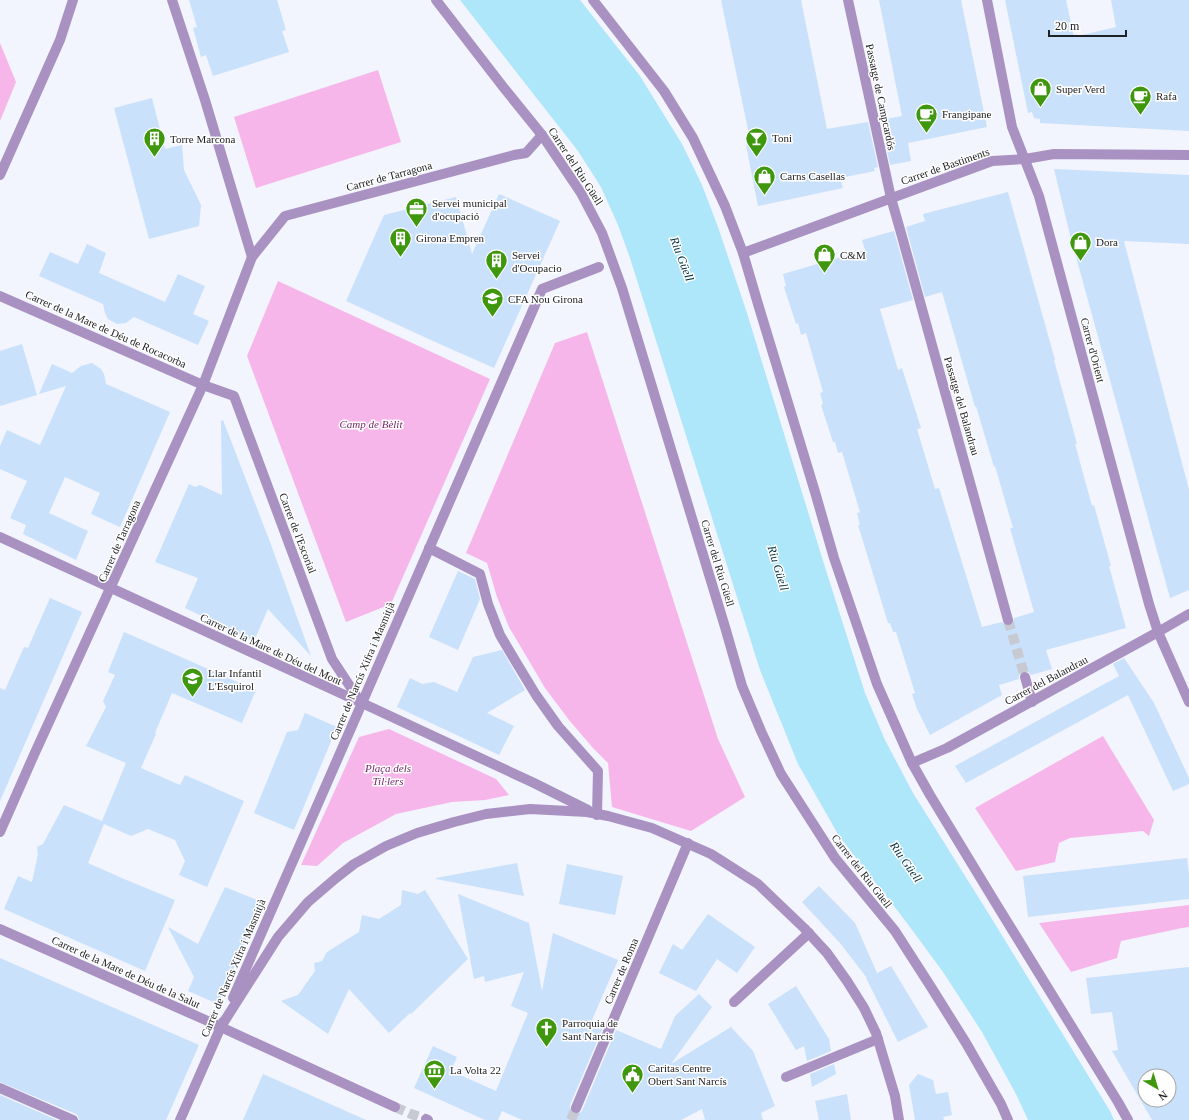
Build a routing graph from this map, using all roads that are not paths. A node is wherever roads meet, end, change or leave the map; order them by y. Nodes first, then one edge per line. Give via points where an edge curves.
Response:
1 (73, 0) edge
2 (172, 0) edge
3 (436, 0) edge
4 (593, 0) edge
5 (848, 0) edge
6 (987, 0) edge
7 (542, 135) junction
8 (1189, 155) edge
9 (1025, 159) junction
10 (0, 175) edge
11 (890, 198) junction
12 (743, 253) junction
13 (252, 257) junction
14 (599, 267) dead end
15 (0, 296) edge
16 (203, 385) junction
17 (0, 537) edge
18 (429, 548) junction
19 (111, 588) junction
20 (1189, 614) edge
21 (1008, 620) tunnel mouth
22 (1158, 632) junction
23 (1025, 677) tunnel mouth
24 (1032, 702) junction
25 (1189, 702) edge
26 (362, 703) junction
27 (912, 763) junction
28 (597, 814) junction
29 (0, 832) edge
30 (688, 844) junction
31 (0, 929) edge
32 (809, 933) junction
33 (734, 1002) dead end
34 (220, 1028) junction
35 (878, 1038) junction
36 (786, 1077) dead end
37 (0, 1088) edge
38 (395, 1107) tunnel mouth
39 (576, 1108) tunnel mouth
40 (73, 1120) edge
41 (180, 1120) edge
42 (899, 1120) edge
43 (1008, 1120) edge
44 (1128, 1120) edge

1 - 10 street via 60,40
2 - 13 street
3 - 7 street, Carrer del Riu Güell
4 - 12 street via 664,91 693,138 725,206
5 - 11 street, Passatge de Campcardós
6 - 9 street, Carrer d'Orient via 1012,127
7 - 13 street, Carrer de Tarragona via 526,154 514,155 285,216
7 - 43 street, Carrer del Riu Güell via 581,193 602,233 622,288 742,686 761,732 790,790 834,858 899,938 966,1043
8 - 9 street, Carrer de Bastiments via 1054,154
9 - 11 street, Carrer de Bastiments via 992,161
9 - 22 street, Carrer d'Orient via 1039,196
11 - 12 street, Carrer de Bastiments
11 - 21 street, Passatge del Balandrau
12 - 27 street via 834,558 877,684
13 - 16 street, Carrer de Tarragona
14 - 18 street, Carrer de Narcís Xifra i Masmitjà via 542,289
15 - 16 street, Carrer de la Mare de Déu de Rocacorba
16 - 19 street, Carrer de Tarragona
16 - 26 street, Carrer de l'Escorial via 234,396 332,659
17 - 19 street, Carrer de la Mare de Déu del Mont
18 - 26 street, Carrer de Narcís Xifra i Masmitjà
18 - 28 street via 480,574 500,635 516,662 558,726 598,771
19 - 26 street, Carrer de la Mare de Déu del Mont
19 - 29 street, Carrer de Tarragona
20 - 22 street, Carrer del Balandrau
22 - 24 street, Carrer del Balandrau
22 - 25 street, Carrer d'Orient
23 - 24 street
24 - 27 street, Carrer del Balandrau via 947,748
26 - 28 street, Carrer de la Mare de Déu del Mont
26 - 34 street, Carrer de Narcís Xifra i Masmitjà
27 - 44 street
28 - 30 street via 652,828
28 - 34 street via 530,809 486,814 417,833 386,846 354,864 308,902 278,937
30 - 32 street via 711,854 758,884
30 - 39 street, Carrer de Roma
31 - 34 street, Carrer de la Mare de Déu de la Salut
32 - 33 street
32 - 35 street via 847,981 864,1008
34 - 38 street, Carrer de la Mare de Déu de la Salut
34 - 41 street, Carrer de Narcís Xifra i Masmitjà
35 - 36 street
35 - 42 street via 895,1096
37 - 40 street

